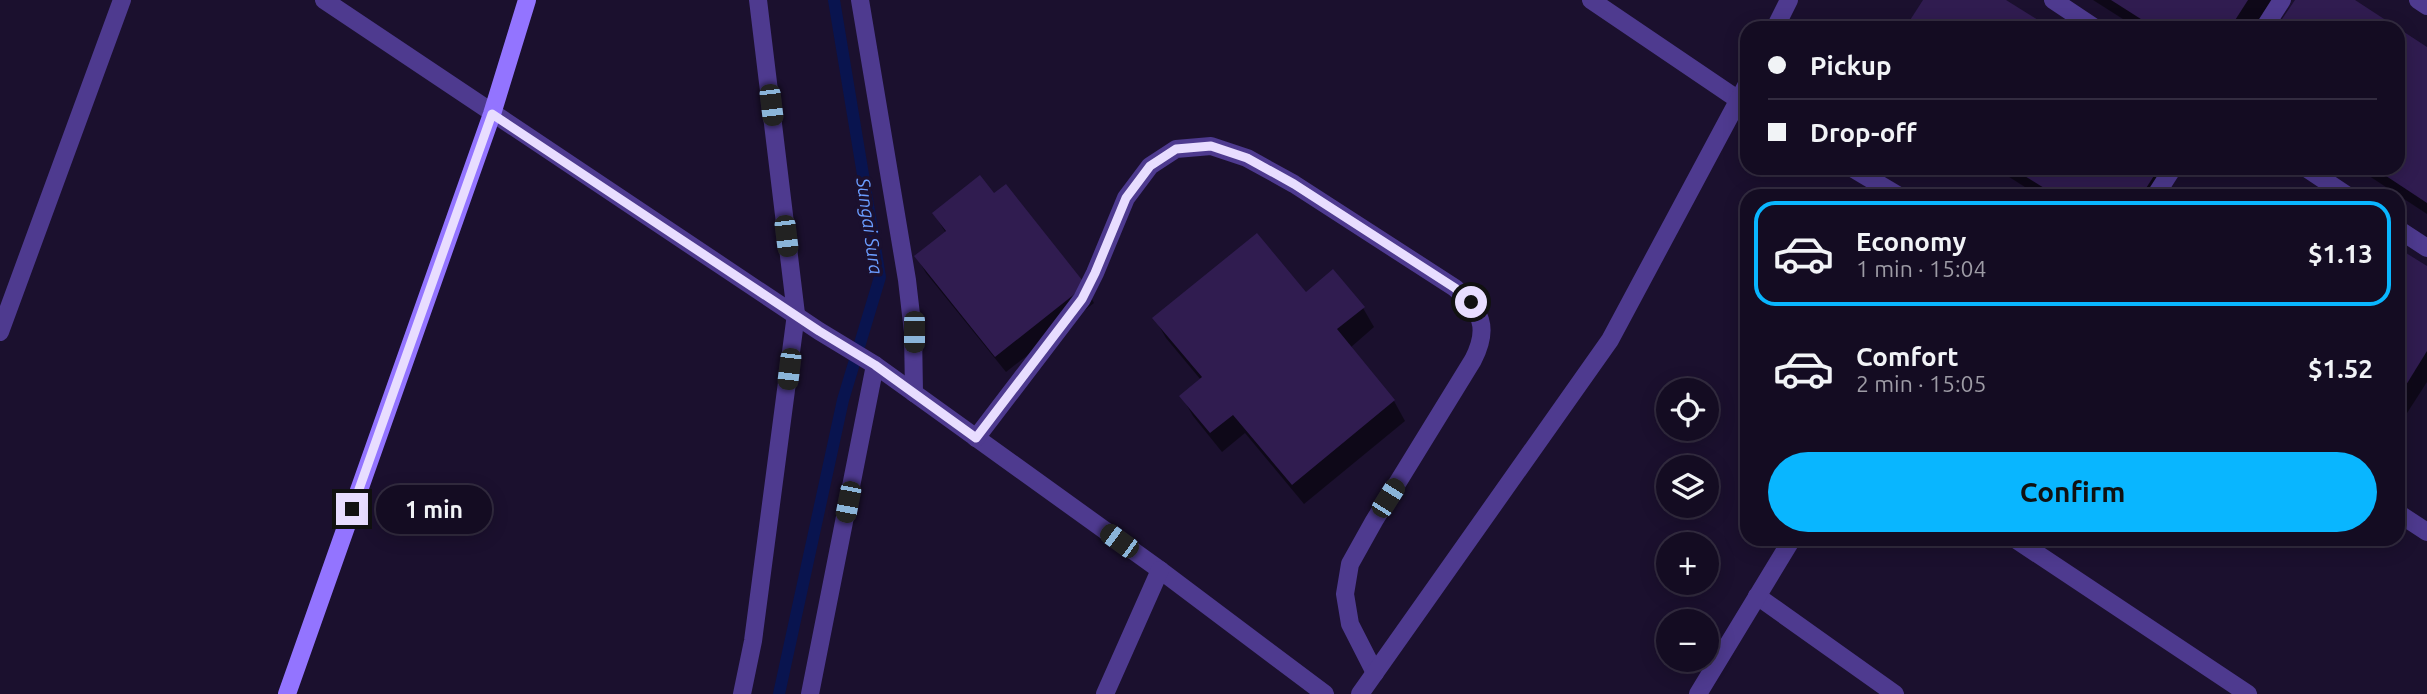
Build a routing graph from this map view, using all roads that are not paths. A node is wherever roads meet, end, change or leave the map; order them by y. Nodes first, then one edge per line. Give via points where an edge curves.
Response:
1 (122, 0) edge
2 (324, 0) edge
3 (527, 0) edge
4 (758, 0) edge
5 (860, 0) edge
6 (1591, 0) edge
7 (1789, 0) edge
8 (2053, 0) edge
9 (2282, 0) edge
10 (2418, 0) edge
11 (2427, 6) edge
12 (1778, 21) edge
13 (2084, 21) edge
14 (2268, 21) edge
15 (1740, 94) edge
16 (1740, 104) edge
17 (492, 114) junction
18 (1864, 175) edge
19 (2316, 175) edge
20 (1887, 189) edge
21 (2338, 189) edge
22 (2405, 234) edge
23 (2427, 248) edge
24 (796, 314) junction
25 (0, 332) edge
26 (871, 363) junction
27 (914, 393) junction
28 (976, 438) junction
29 (2405, 518) edge
30 (2427, 532) edge
31 (1788, 546) edge
32 (2026, 546) edge
33 (1160, 570) junction
34 (1757, 596) junction
35 (1374, 673) junction
36 (287, 694) edge
37 (742, 694) edge
38 (810, 694) edge
39 (1105, 694) edge
40 (1325, 694) edge
41 (1360, 694) edge
42 (1698, 694) edge
43 (1895, 694) edge
44 (2248, 694) edge

1 - 25 street
2 - 17 street
3 - 17 street
4 - 24 street
5 - 27 street via 907,280 914,332
6 - 15 street
7 - 12 street
8 - 13 street
9 - 14 street
10 - 11 street
16 - 35 street via 1610,340
17 - 24 street
17 - 36 street
18 - 20 street
19 - 21 street
22 - 23 street
24 - 26 street
24 - 37 street
26 - 27 street
26 - 38 street
27 - 28 street
28 - 33 street
28 - 35 street via 1082,299 1126,198 1150,166 1176,149 1211,146 1247,158 1294,184 1455,288 1471,302 1483,328 1473,360 1350,564 1345,594 1350,624
29 - 30 street
31 - 34 street
32 - 44 street
33 - 39 street
33 - 40 street
34 - 42 street
34 - 43 street
35 - 41 street

